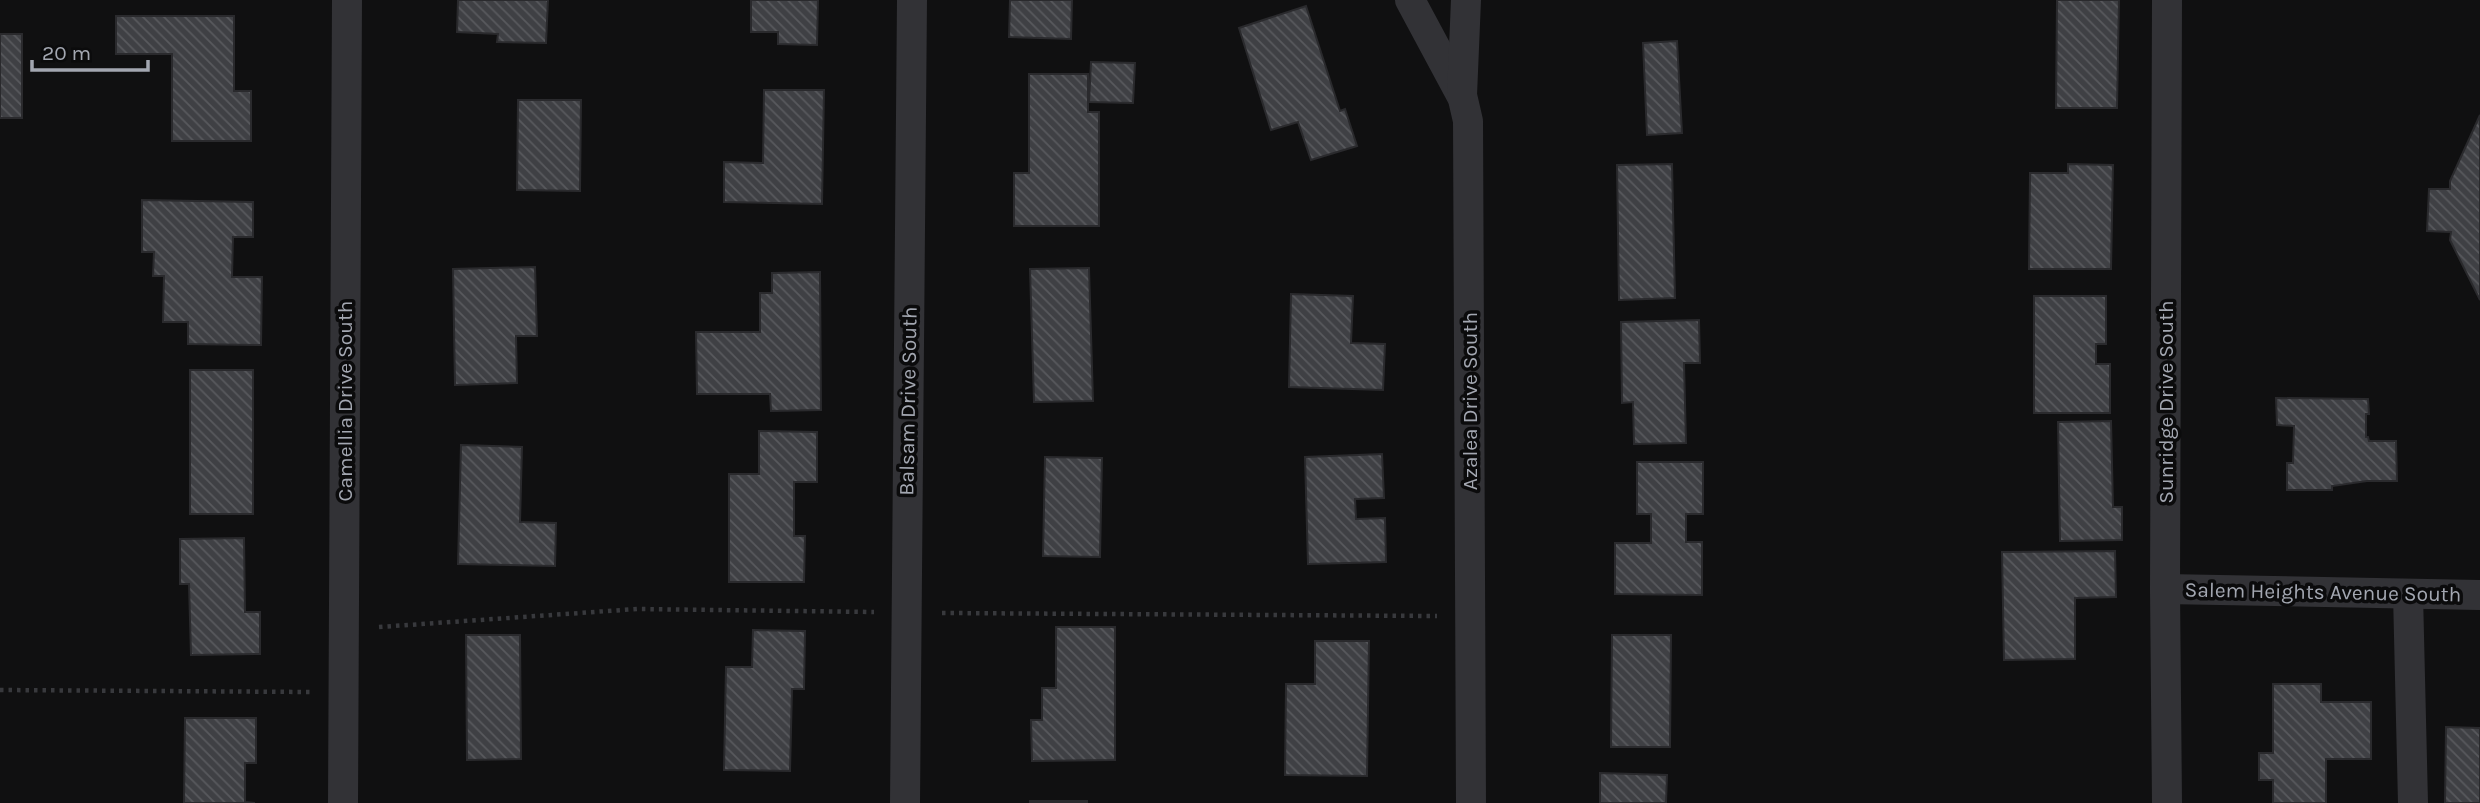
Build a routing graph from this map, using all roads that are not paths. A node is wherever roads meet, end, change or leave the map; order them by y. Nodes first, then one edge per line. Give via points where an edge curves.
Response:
1 (347, 0) edge
2 (912, 0) edge
3 (1410, 0) edge
4 (1466, 0) edge
5 (2167, 0) edge
6 (1462, 95) junction
7 (2165, 589) junction
8 (2408, 594) junction
9 (2480, 595) edge
10 (343, 803) edge
11 (905, 803) edge
12 (1471, 803) edge
13 (2167, 803) edge
14 (2413, 803) edge

1 - 10 street, Camellia Drive South
2 - 11 street, Balsam Drive South
3 - 6 street
4 - 6 street, Azalea Drive South
5 - 7 street, Sunridge Drive South
6 - 12 street, Azalea Drive South via 1468,121
7 - 8 street, Salem Heights Avenue South
7 - 13 street, Sunridge Drive South
8 - 9 street, Salem Heights Avenue South
8 - 14 street

